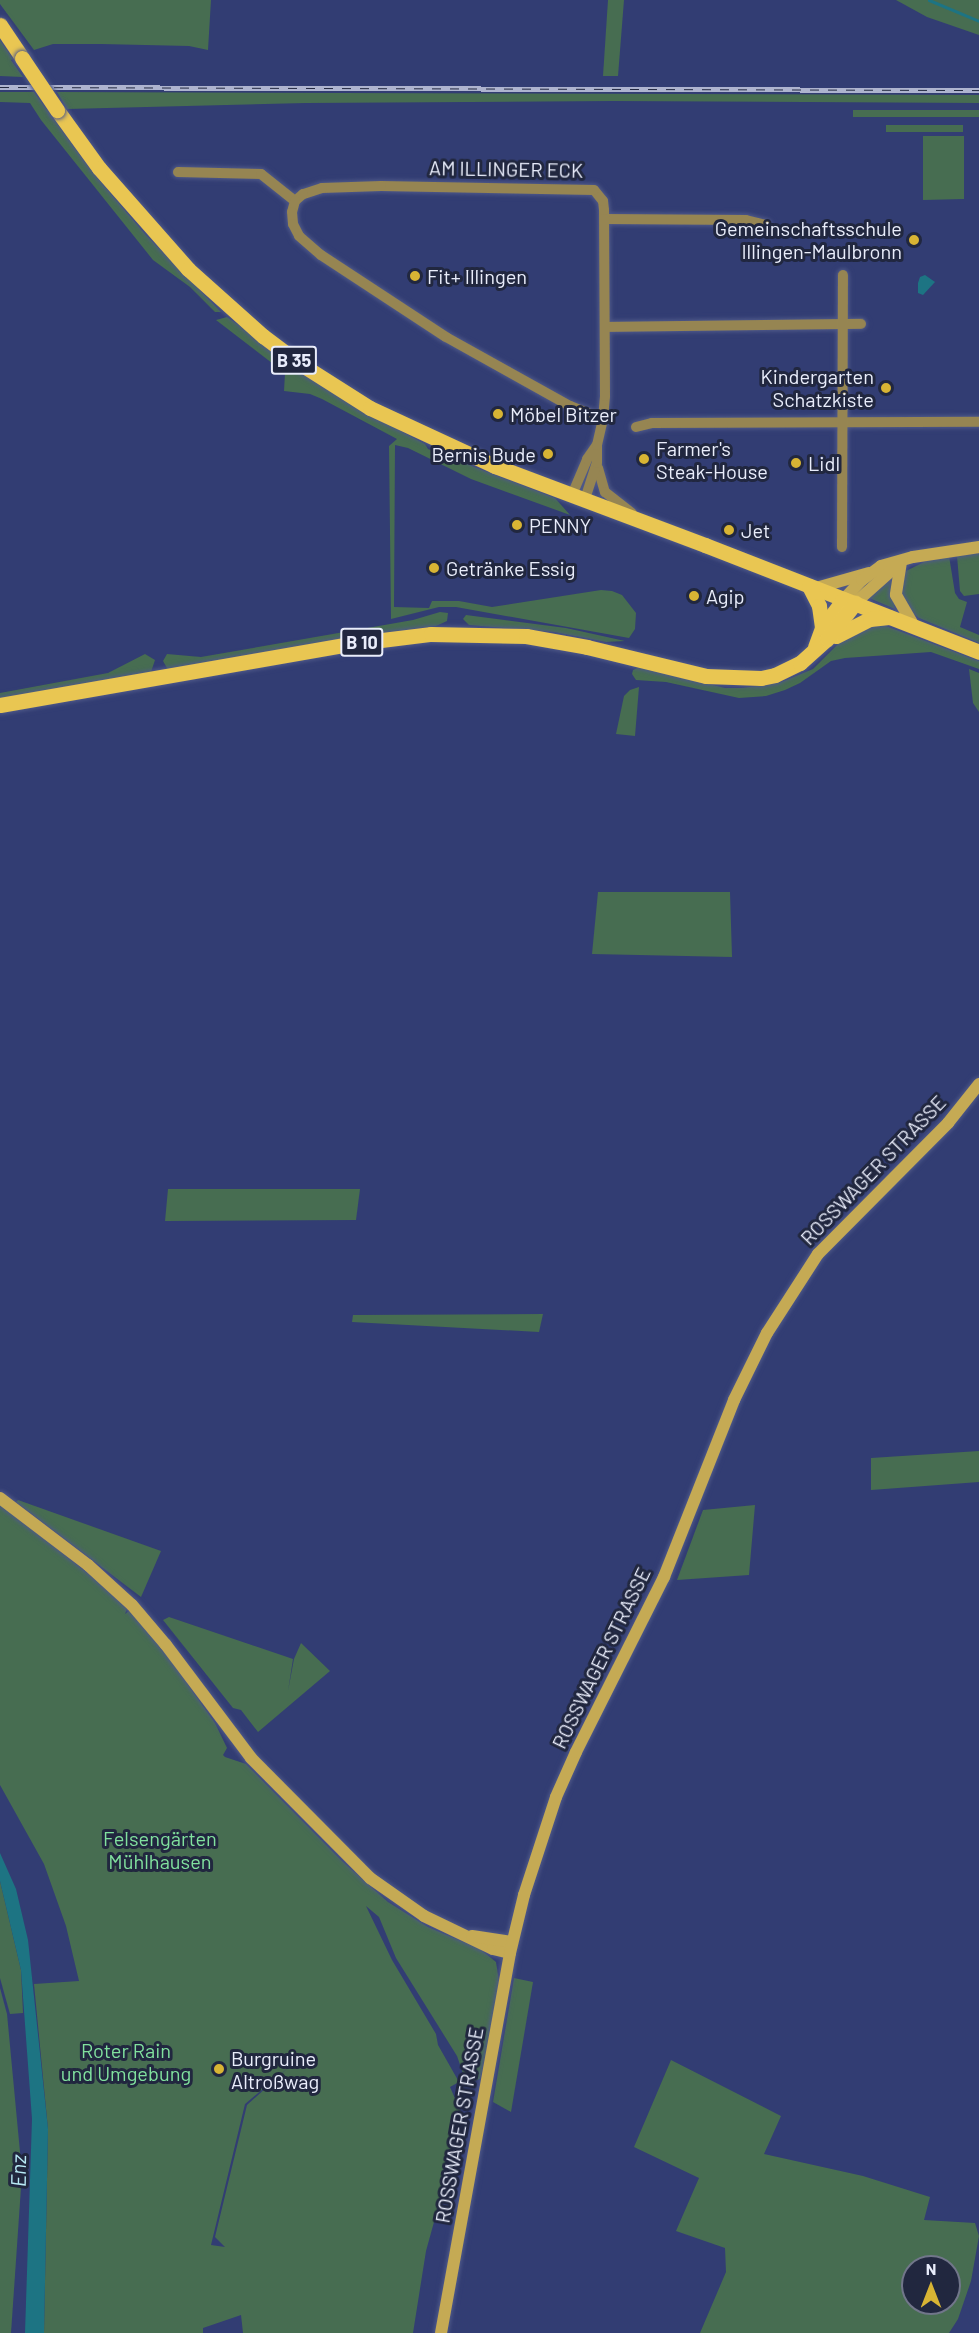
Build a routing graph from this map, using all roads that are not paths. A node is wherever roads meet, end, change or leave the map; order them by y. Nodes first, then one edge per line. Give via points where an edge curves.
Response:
1 (0, 24) edge
2 (178, 172) dead end
3 (295, 201) junction
4 (605, 219) junction
5 (766, 225) dead end
6 (843, 275) dead end
7 (861, 324) dead end
8 (842, 325) junction
9 (604, 327) junction
10 (603, 419) junction
11 (979, 422) edge
12 (841, 423) junction
13 (636, 426) dead end
14 (597, 445) junction
15 (597, 463) junction
16 (579, 497) junction
17 (645, 522) junction
18 (842, 547) dead end
19 (979, 547) edge
20 (901, 562) junction
21 (871, 572) junction
22 (812, 587) junction
23 (850, 601) junction
24 (890, 617) junction
25 (914, 626) junction
26 (825, 634) junction
27 (979, 652) edge
28 (0, 705) edge
29 (979, 1084) edge
30 (0, 1498) edge
31 (511, 1948) junction
32 (441, 2333) edge

1 - 16 main road, B 35, bridge via 99,168 188,269 238,315 299,363 381,413 466,454
2 - 3 street via 261,174
3 - 4 street, AM ILLINGER ECK via 322,188 586,188 599,195
3 - 10 street via 293,224 299,236 321,255 446,337 570,406
4 - 5 street via 746,220
4 - 9 street, AM ILLINGER ECK
6 - 8 street
7 - 8 street
8 - 9 street
8 - 12 street
9 - 10 street, AM ILLINGER ECK
10 - 14 street, AM ILLINGER ECK
11 - 12 street
12 - 13 street
12 - 18 street
14 - 15 street
14 - 16 street via 587,459
15 - 16 street
15 - 17 street via 605,492
16 - 17 main road, B 35
17 - 22 main road, B 35
19 - 20 street
20 - 21 street
20 - 23 street
20 - 25 street via 896,595
21 - 22 street
21 - 23 street
22 - 23 main road, B 35
22 - 26 main road
23 - 24 main road
23 - 26 main road, B 10
24 - 25 main road
24 - 26 main road via 870,619
25 - 27 main road
26 - 28 main road, B 10 via 814,650 787,670 744,680 706,676 553,640 503,634 431,634 349,644
29 - 31 street, ROSSWAGER STRASSE via 948,1123 818,1254 767,1333 734,1400 664,1578 556,1797
30 - 31 street via 88,1564 132,1605 251,1758 357,1866 410,1908 467,1935
31 - 32 street, ROSSWAGER STRASSE

